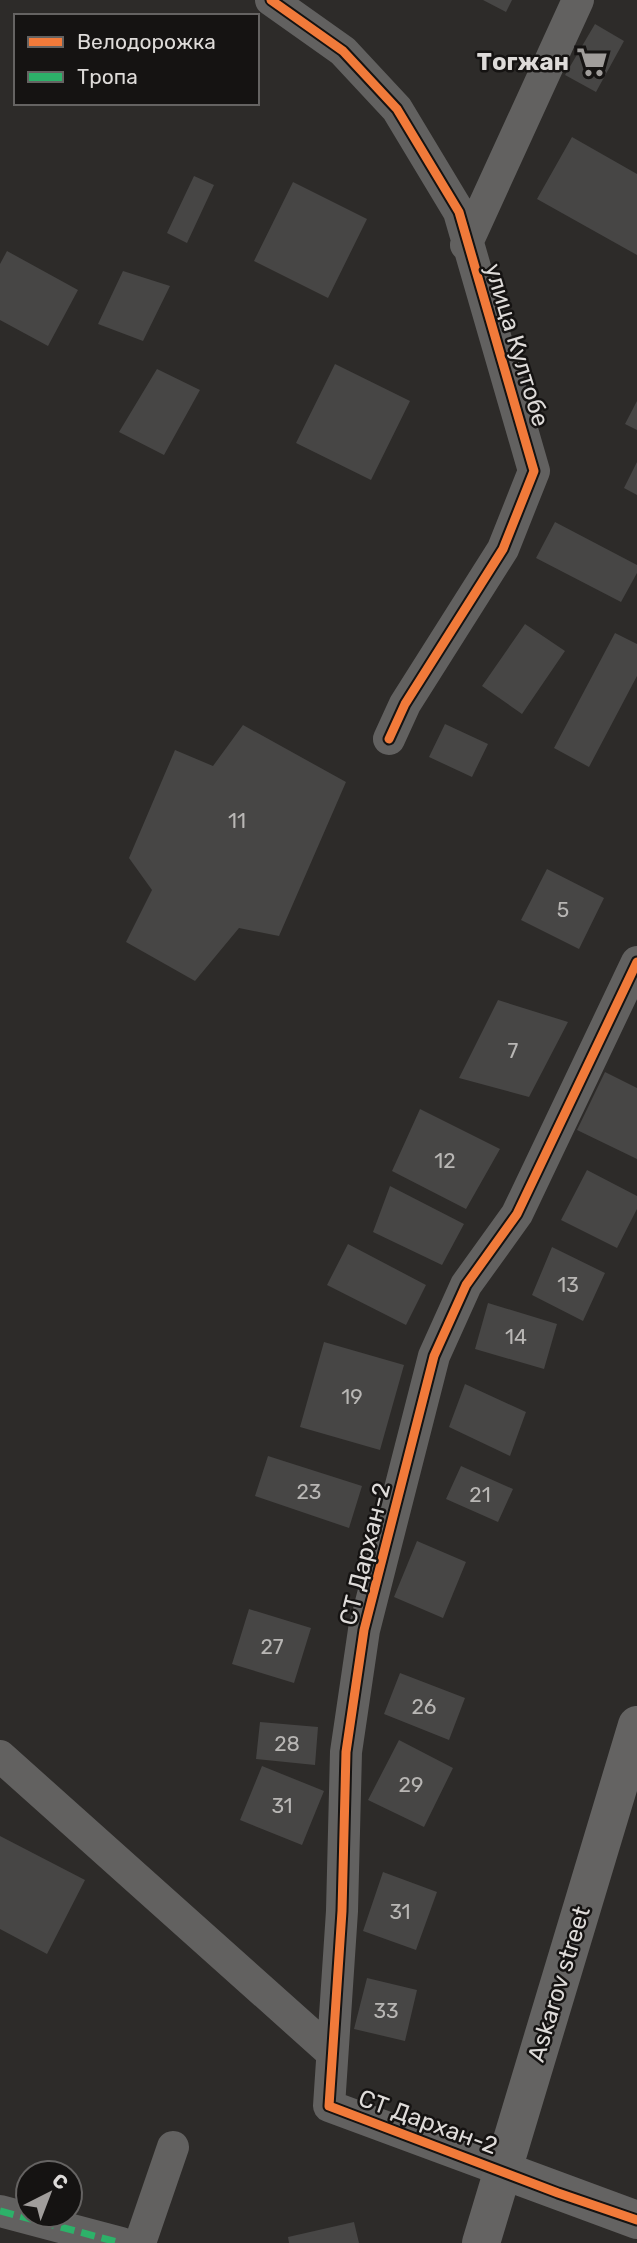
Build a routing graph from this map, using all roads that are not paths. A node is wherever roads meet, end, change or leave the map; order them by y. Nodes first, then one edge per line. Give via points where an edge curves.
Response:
1 (271, 0) edge
2 (578, 0) edge
3 (466, 244) junction
4 (389, 739) dead end
5 (637, 962) edge
6 (637, 1725) edge
7 (0, 1756) edge
8 (331, 2052) junction
9 (173, 2147) dead end
10 (502, 2170) junction
11 (0, 2211) edge
12 (637, 2220) edge
13 (121, 2243) edge
14 (140, 2243) edge
15 (481, 2243) edge

1 - 3 street, улица Култобе via 343,51 397,109 459,212
2 - 3 street
3 - 4 street, улица Култобе via 507,368 534,471 503,548 411,693
5 - 8 street, СТ Дархан-2 via 517,1214 466,1285 434,1356 364,1630 348,1739
6 - 10 street, Askarov street
7 - 8 street
8 - 10 street, СТ Дархан-2 via 329,2106
9 - 14 street
10 - 12 street
10 - 15 street, Askarov street
11 - 13 street

